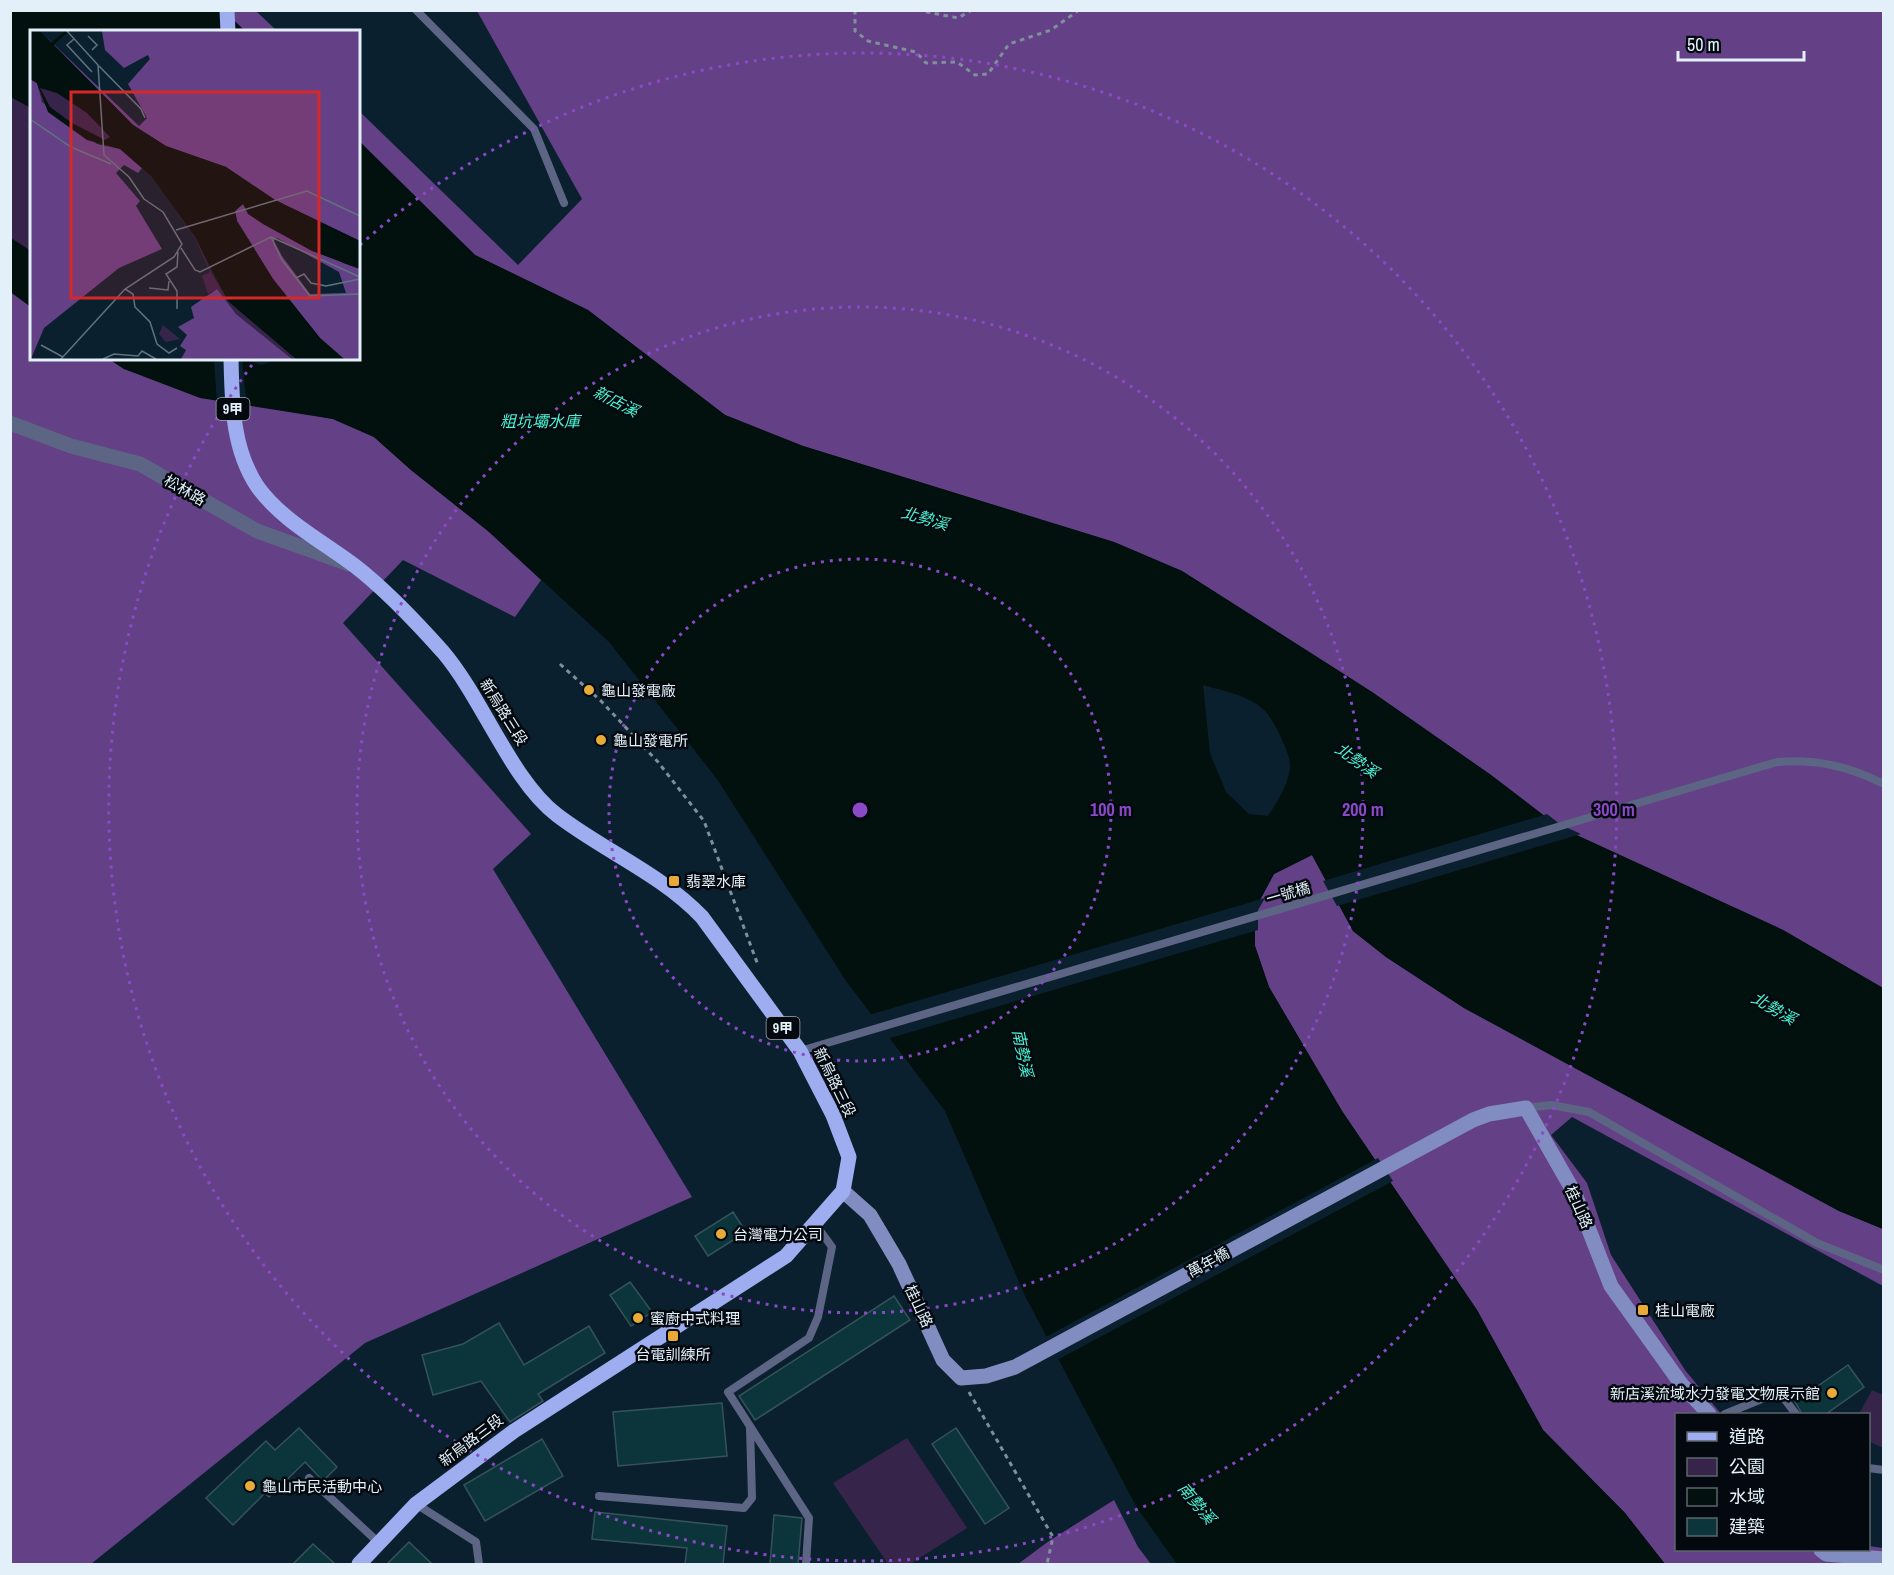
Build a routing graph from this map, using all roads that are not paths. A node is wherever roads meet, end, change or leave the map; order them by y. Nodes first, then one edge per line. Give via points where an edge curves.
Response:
1 (227, 10) edge
2 (416, 10) edge
3 (228, 30) edge
4 (564, 203) dead end
5 (231, 360) edge
6 (10, 423) edge
7 (356, 567) junction
8 (1884, 784) edge
9 (800, 1051) junction
10 (1526, 1108) junction
11 (843, 1191) junction
12 (816, 1225) junction
13 (1884, 1270) edge
14 (961, 1378) joint
15 (1708, 1413) edge
16 (1727, 1413) edge
17 (1795, 1413) edge
18 (750, 1425) junction
19 (309, 1478) dead end
20 (599, 1496) dead end
21 (416, 1504) junction
22 (379, 1543) junction
23 (1822, 1551) edge
24 (1884, 1559) edge
25 (359, 1564) edge
26 (479, 1564) edge
27 (806, 1564) edge

1 - 3 main road
2 - 4 lane via 534,129
5 - 7 main road, 新烏路三段 / 9甲 via 235,430 243,459 257,486 280,512
6 - 7 street, 松林路 via 71,446 140,464 257,531
7 - 9 main road, 新烏路三段 / 9甲 via 442,652 530,788 556,815 683,897 702,917
8 - 9 lane, 一號橋 via 1827,762 1777,762
9 - 11 main road, 新烏路三段 / 9甲 via 833,1115 849,1157
10 - 13 lane via 1551,1105 1589,1112 1817,1243
10 - 14 street, 萬年橋 via 1473,1120 1015,1367 986,1376
10 - 15 street, 桂山路 via 1575,1194 1611,1286 1682,1385
11 - 12 main road, 新烏路三段 / 9甲
11 - 14 street, 桂山路 via 870,1215 899,1264 943,1360
12 - 18 lane via 832,1247 818,1317 809,1338 728,1392
12 - 21 main road, 新烏路三段 / 9甲 via 786,1256 514,1431
16 - 17 lane via 1779,1392
18 - 20 lane via 752,1498 744,1508
18 - 27 lane via 809,1518
19 - 22 lane
21 - 22 main road, 新烏路三段 / 9甲
21 - 26 lane via 476,1542
22 - 25 main road, 新烏路三段 / 9甲
23 - 24 street

